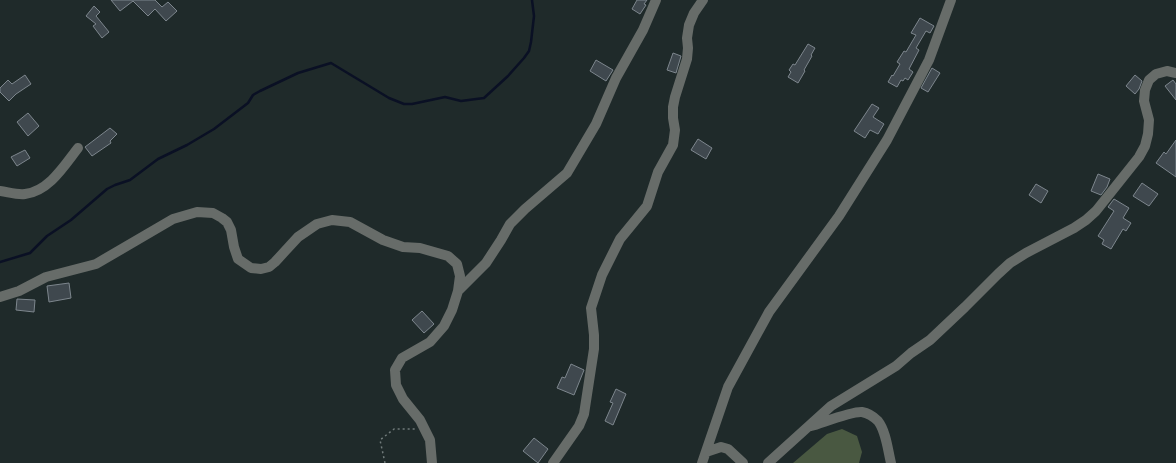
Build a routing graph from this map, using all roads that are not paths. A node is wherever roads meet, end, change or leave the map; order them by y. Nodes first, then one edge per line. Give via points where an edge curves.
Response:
1 (656, 0) edge
2 (703, 0) edge
3 (951, 0) edge
4 (1176, 74) edge
5 (78, 148) dead end
6 (0, 191) edge
7 (458, 291) junction
8 (0, 297) edge
9 (808, 427) junction
10 (706, 452) junction
11 (432, 463) edge
12 (553, 463) edge
13 (702, 463) edge
14 (743, 463) edge
15 (768, 463) edge
16 (891, 463) edge

1 - 7 street via 643,30 616,78 596,124 567,173 510,224 486,262
2 - 12 street via 689,25 688,59 673,107 673,145 658,172 647,206 620,239 602,275 591,308 594,349 584,414 579,426
3 - 10 street via 929,60 888,140 839,216 769,312 728,387
4 - 9 street via 1167,71 1156,74 1149,80 1144,101 1149,120 1145,146 1139,158 1096,212 1074,228 1010,263 930,340 896,366 831,406
5 - 6 street via 56,175 40,189 24,194
7 - 8 street via 460,276 457,264 448,256 420,248 403,247 383,240 350,222 332,220 317,224 298,237 269,267 251,268 238,259 227,222 213,213 197,212 173,219 96,264 46,277 19,291
7 - 11 street via 444,326 430,342 402,358 396,370 396,385 403,399 420,420 430,440
9 - 15 street
9 - 16 street via 854,413 871,415 883,431
10 - 13 street
10 - 14 street via 722,447 728,449

